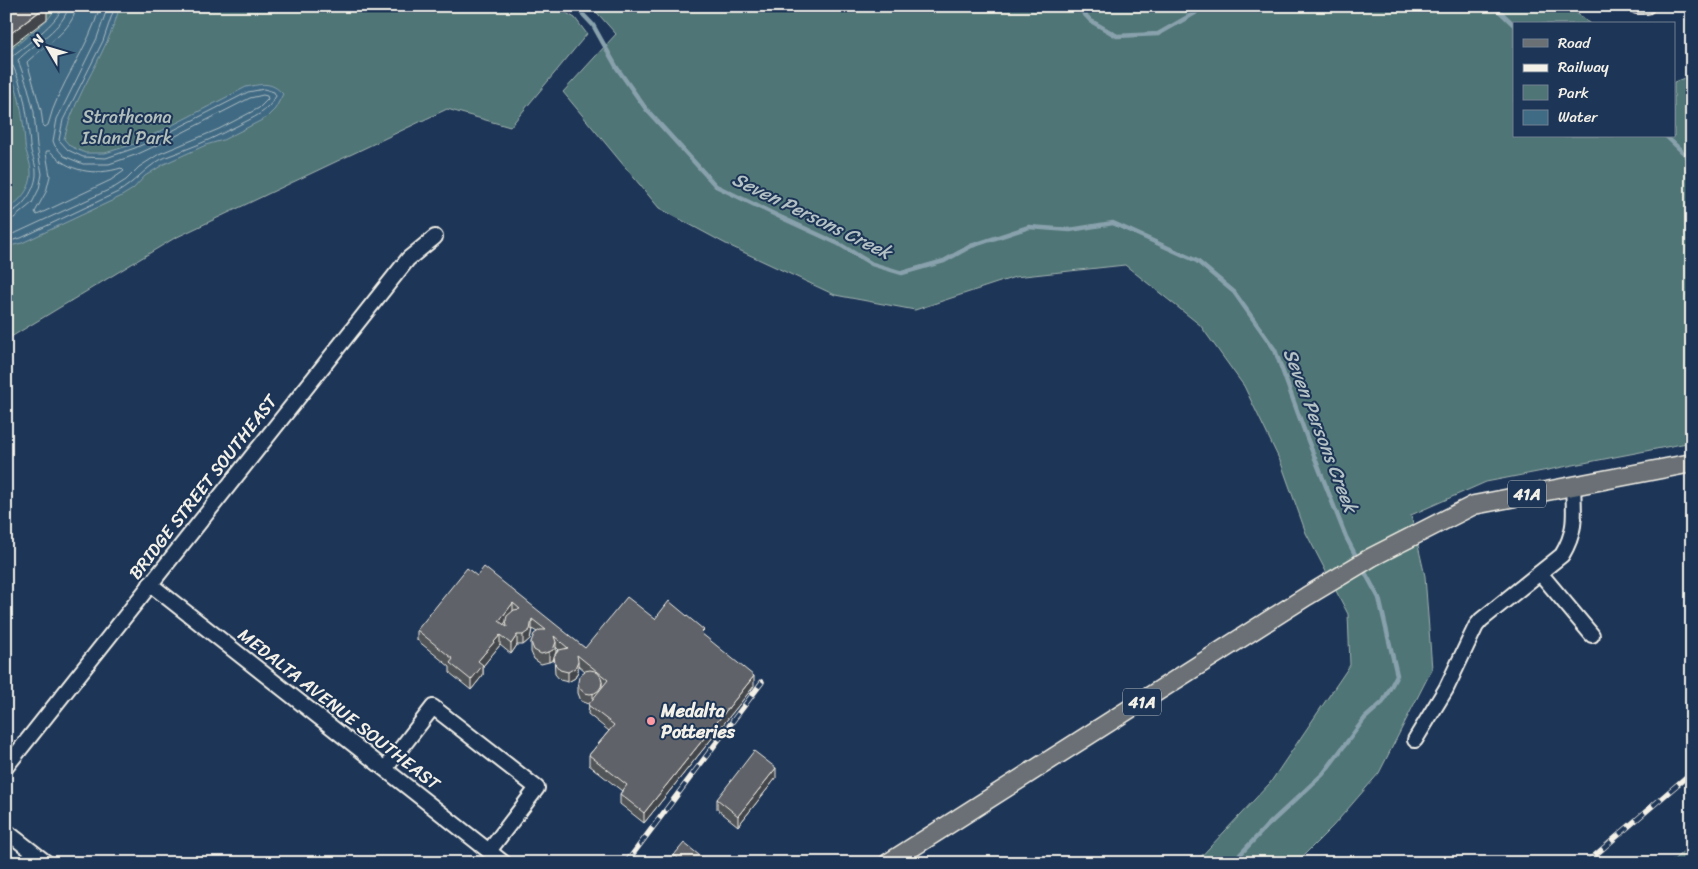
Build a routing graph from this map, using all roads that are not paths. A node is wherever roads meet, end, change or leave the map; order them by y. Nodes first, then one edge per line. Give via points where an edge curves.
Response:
1 (1637, 6) edge
2 (1647, 6) edge
3 (435, 237) dead end
4 (1692, 463) edge
5 (1573, 485) junction
6 (1540, 573) junction
7 (150, 584) junction
8 (1592, 636) dead end
9 (1415, 740) dead end
10 (6, 767) edge
11 (385, 769) junction
12 (6, 831) edge
13 (489, 850) junction
14 (47, 863) edge
15 (504, 863) edge
16 (888, 863) edge

1 - 2 street
3 - 7 street, BRIDGE STREET SOUTHEAST via 408,259
4 - 5 main road, 41A
5 - 6 street via 1574,527 1570,542 1562,555
5 - 16 main road, 41A via 1474,505 1372,557
6 - 8 street
6 - 9 street via 1476,626 1446,689
7 - 10 street, BRIDGE STREET SOUTHEAST
7 - 11 street, MEDALTA AVENUE SOUTHEAST
11 - 13 street, MEDALTA AVENUE SOUTHEAST
11 - 13 street via 433,707 537,788
12 - 14 street
13 - 15 street, MEDALTA AVENUE SOUTHEAST

